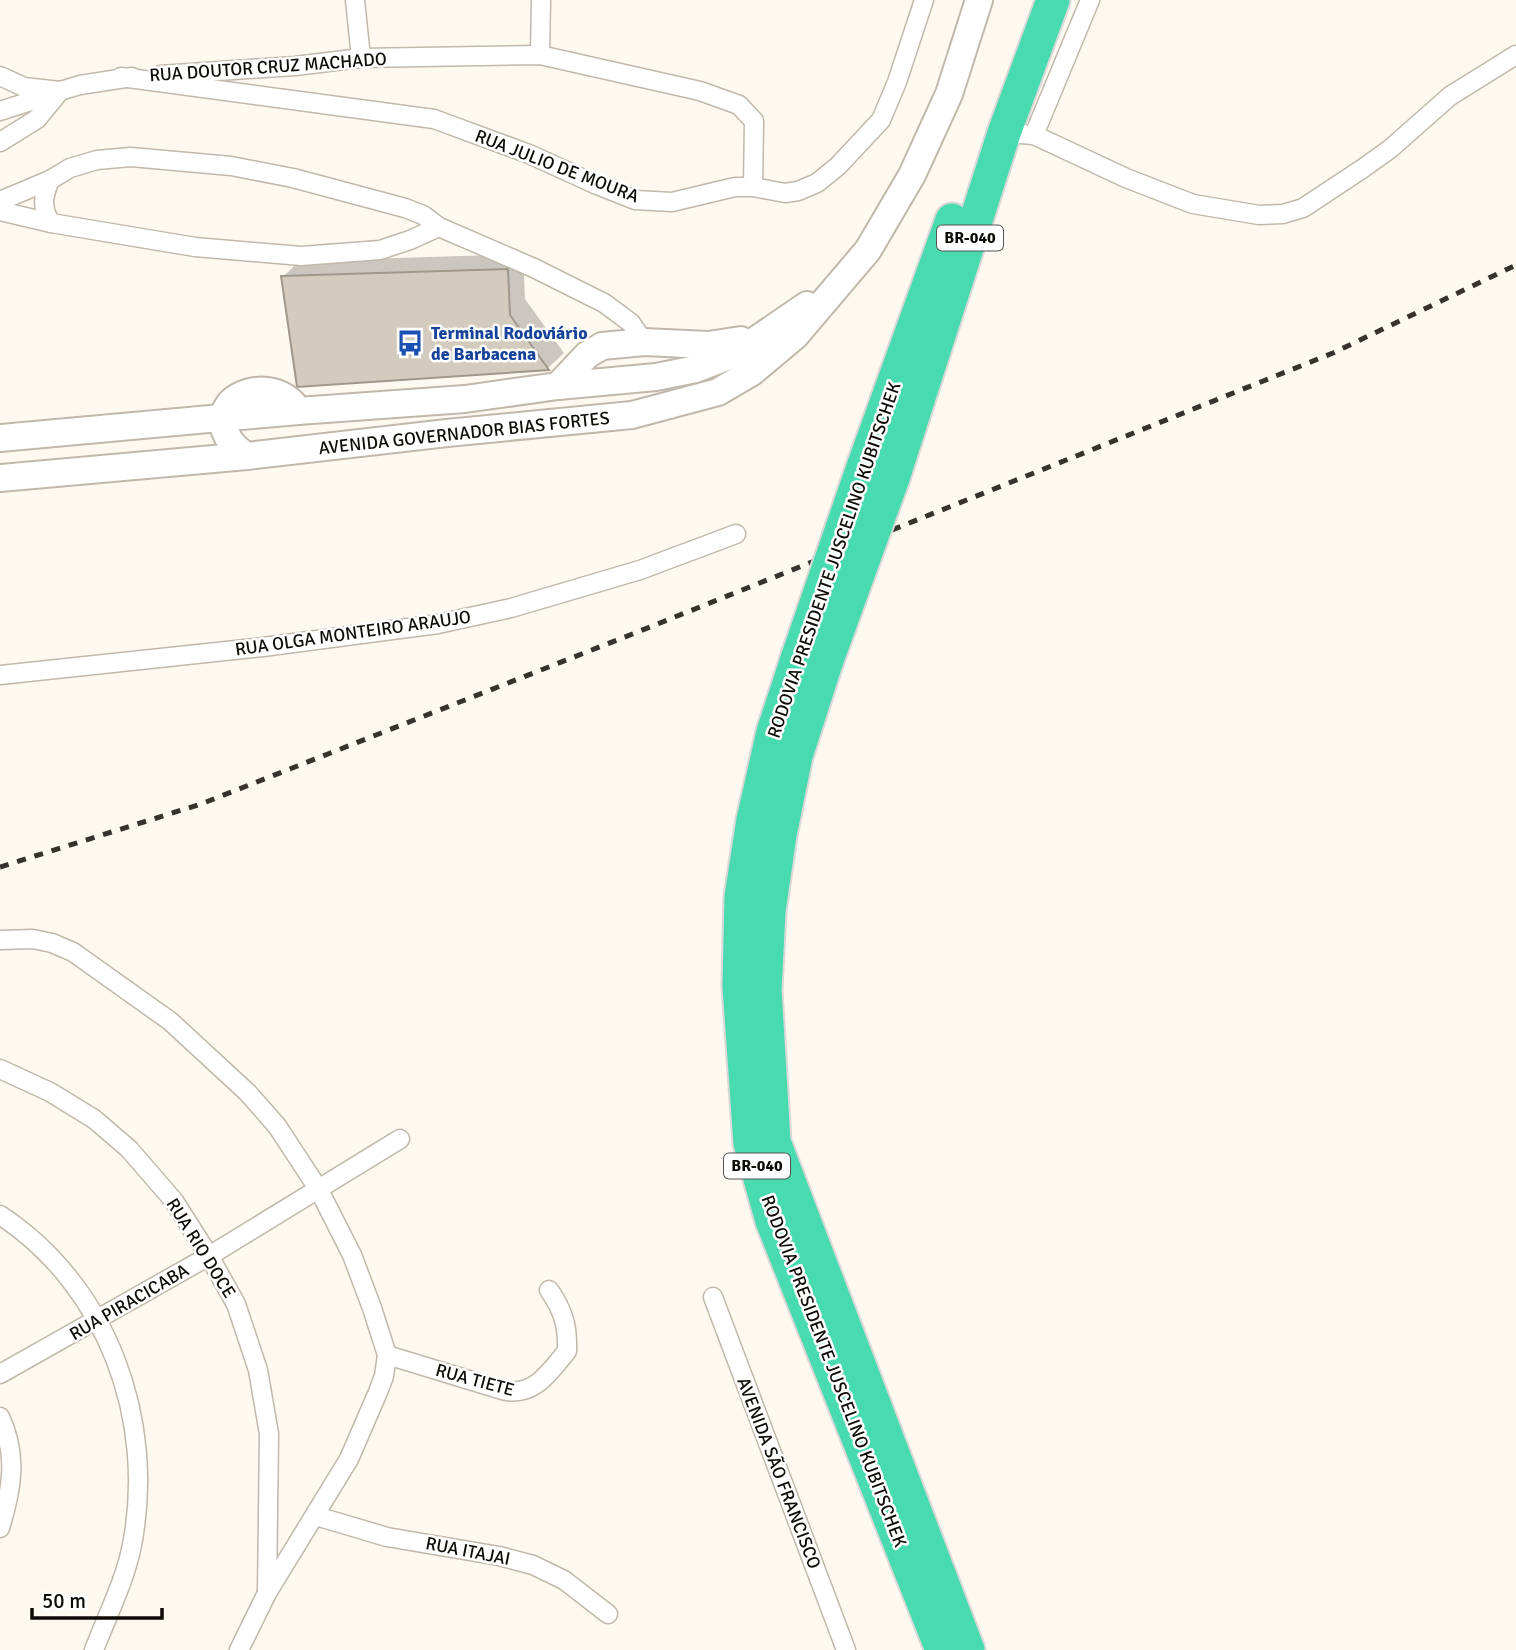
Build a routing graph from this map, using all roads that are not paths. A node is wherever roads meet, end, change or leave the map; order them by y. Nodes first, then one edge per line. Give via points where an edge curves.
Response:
1 (355, 0) edge
2 (541, 0) edge
3 (924, 0) edge
4 (979, 0) edge
5 (1090, 0) edge
6 (1047, 2) edge
7 (540, 55) junction
8 (1516, 55) edge
9 (361, 58) junction
10 (0, 76) edge
11 (121, 78) junction
12 (60, 92) junction
13 (0, 111) edge
14 (1019, 134) junction
15 (0, 142) edge
16 (50, 180) junction
17 (753, 187) junction
18 (0, 201) edge
19 (0, 212) edge
20 (51, 223) junction
21 (439, 227) junction
22 (868, 250) junction
23 (764, 336) junction
24 (644, 342) junction
25 (656, 377) junction
26 (558, 386) junction
27 (632, 415) junction
28 (222, 418) junction
29 (0, 438) edge
30 (247, 456) junction
31 (878, 472) junction
32 (0, 478) edge
33 (736, 534) dead end
34 (813, 658) junction
35 (0, 675) edge
36 (0, 940) edge
37 (0, 1069) edge
38 (400, 1139) dead end
39 (319, 1190) junction
40 (0, 1215) edge
41 (209, 1256) junction
42 (549, 1290) dead end
43 (713, 1297) dead end
44 (99, 1320) junction
45 (387, 1355) junction
46 (0, 1374) edge
47 (0, 1417) edge
48 (316, 1516) junction
49 (0, 1528) edge
50 (267, 1592) junction
51 (608, 1614) dead end
52 (94, 1650) edge
53 (239, 1650) edge
54 (846, 1650) edge
55 (942, 1650) edge
56 (968, 1650) edge

1 - 9 street
2 - 7 street
3 - 17 street, RUA JULIO DE MOURA via 881,120 817,183 785,193
4 - 22 main road, AVENIDA GOVERNADOR BIAS FORTES via 949,94 912,175
5 - 14 street
6 - 14 highway, RODOVIA PRESIDENTE JUSCELINO KUBITSCHEK / BR-040
6 - 31 highway, RODOVIA PRESIDENTE JUSCELINO KUBITSCHEK / BR-040
7 - 9 street, RUA DOUTOR CRUZ MACHADO
7 - 17 street, RUA DOUTOR CRUZ MACHADO via 700,91 739,105 754,121
8 - 14 street via 1450,96 1362,169 1303,208 1283,214 1259,215 1193,204
9 - 11 street, RUA DOUTOR CRUZ MACHADO
10 - 12 street, RUA DOUTOR CRUZ MACHADO via 24,87
11 - 12 street, RUA DOUTOR CRUZ MACHADO
11 - 17 street, RUA JULIO DE MOURA via 434,119 635,200 672,202 715,190
12 - 13 street
12 - 15 street via 37,119
14 - 31 highway, RODOVIA PRESIDENTE JUSCELINO KUBITSCHEK / BR-040
16 - 18 street
16 - 20 street via 43,204
16 - 21 street via 97,160 181,160 337,189 405,208
19 - 20 street
20 - 21 street via 195,247 300,256 380,250
21 - 24 street via 604,303 631,323
22 - 23 main road, AVENIDA GOVERNADOR BIAS FORTES via 805,307
22 - 27 main road, AVENIDA GOVERNADOR BIAS FORTES via 795,336 752,372 718,392
23 - 24 main road via 708,345
23 - 25 main road, AVENIDA GOVERNADOR BIAS FORTES via 715,362
24 - 25 main road via 655,363
24 - 26 main road via 603,346 587,355
25 - 26 main road, AVENIDA GOVERNADOR BIAS FORTES
25 - 27 main road via 654,392
26 - 28 main road, AVENIDA GOVERNADOR BIAS FORTES via 465,400
27 - 30 main road, AVENIDA GOVERNADOR BIAS FORTES
28 - 29 main road, AVENIDA GOVERNADOR BIAS FORTES
28 - 30 main road via 229,440
30 - 32 main road, AVENIDA GOVERNADOR BIAS FORTES
31 - 34 highway, RODOVIA PRESIDENTE JUSCELINO KUBITSCHEK / BR-040, bridge
33 - 35 street, RUA OLGA MONTEIRO ARAUJO via 640,570 438,624
34 - 55 highway, RODOVIA PRESIDENTE JUSCELINO KUBITSCHEK / BR-040 via 773,732 741,897 739,985 750,1143 772,1221
34 - 56 highway, RODOVIA PRESIDENTE JUSCELINO KUBITSCHEK / BR-040 via 768,911 765,990 774,1142
36 - 39 street via 33,939 73,952 170,1021 248,1093 277,1126
37 - 41 street, RUA RIO DOCE via 50,1092 120,1141 174,1201
38 - 39 street, RUA PIRACICABA
39 - 41 street, RUA PIRACICABA
39 - 45 street via 352,1255
40 - 44 street via 53,1258
41 - 44 street, RUA PIRACICABA
41 - 50 street, RUA RIO DOCE via 236,1304 258,1370 269,1434
42 - 45 street, RUA TIETE via 568,1329 567,1351 534,1387 521,1393
43 - 54 street, AVENIDA SÃO FRANCISCO
44 - 46 street, RUA PIRACICABA
44 - 52 street via 125,1383 139,1489 132,1546
45 - 48 street via 384,1376 349,1459
47 - 49 street via 12,1460 11,1493
48 - 50 street
48 - 51 street, RUA ITAJAI via 387,1537 533,1565 564,1580
50 - 53 street

